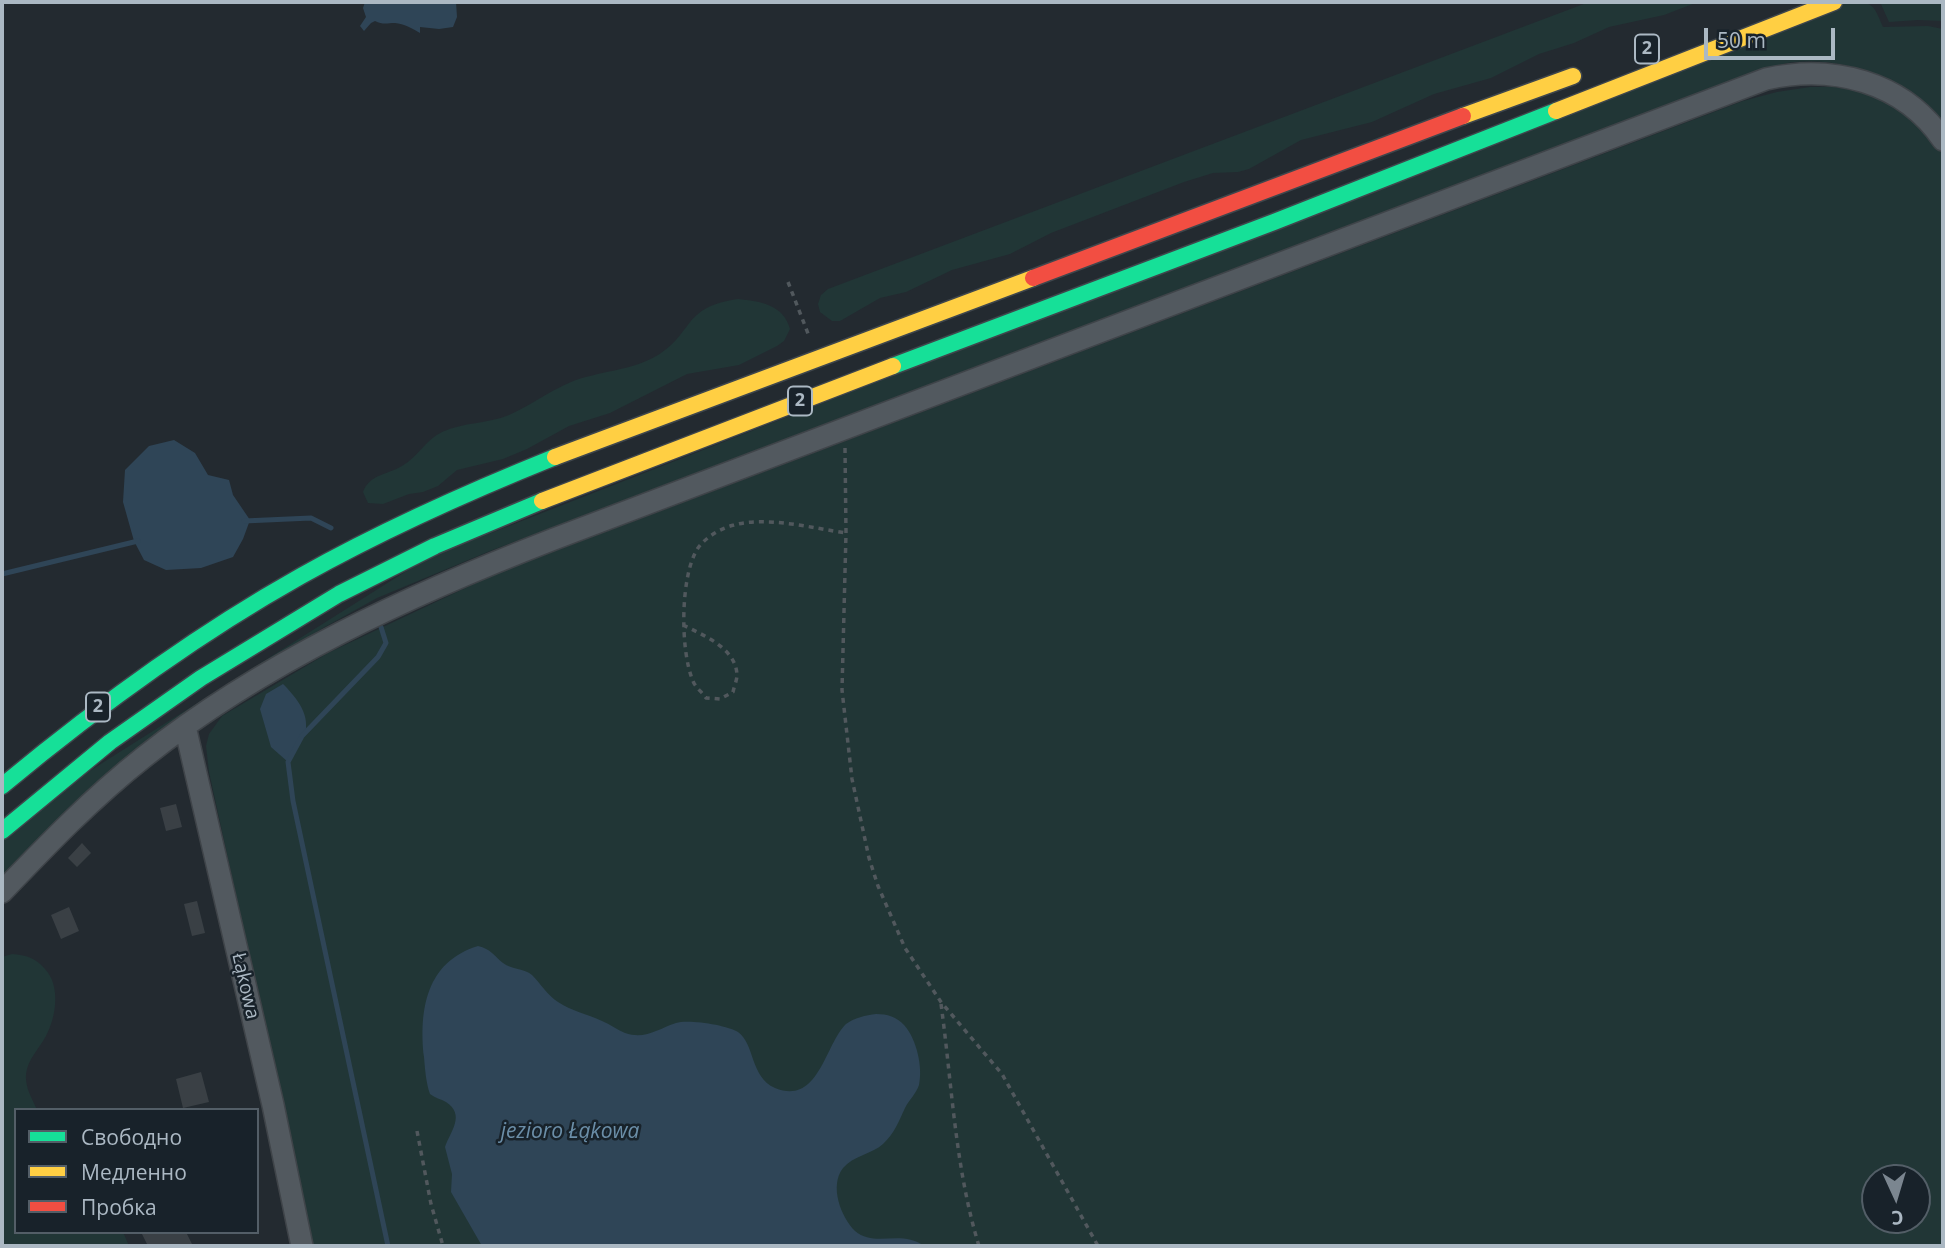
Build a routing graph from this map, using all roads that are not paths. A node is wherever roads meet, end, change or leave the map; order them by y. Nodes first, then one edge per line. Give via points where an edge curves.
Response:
1 (1834, 2) edge
2 (1590, 70) dead end
3 (1943, 140) edge
4 (184, 728) junction
5 (2, 786) edge
6 (2, 831) edge
7 (2, 892) edge
8 (302, 1246) edge

1 - 6 highway, 2 via 1274,222 584,482 435,546 339,594 211,672 110,743
2 - 5 highway, 2 via 1267,187 468,493 348,551 240,613 146,673
3 - 4 street via 1919,113 1880,87 1812,72 1766,79 519,552 310,650
4 - 7 street via 78,814
4 - 8 street, Łąkowa

